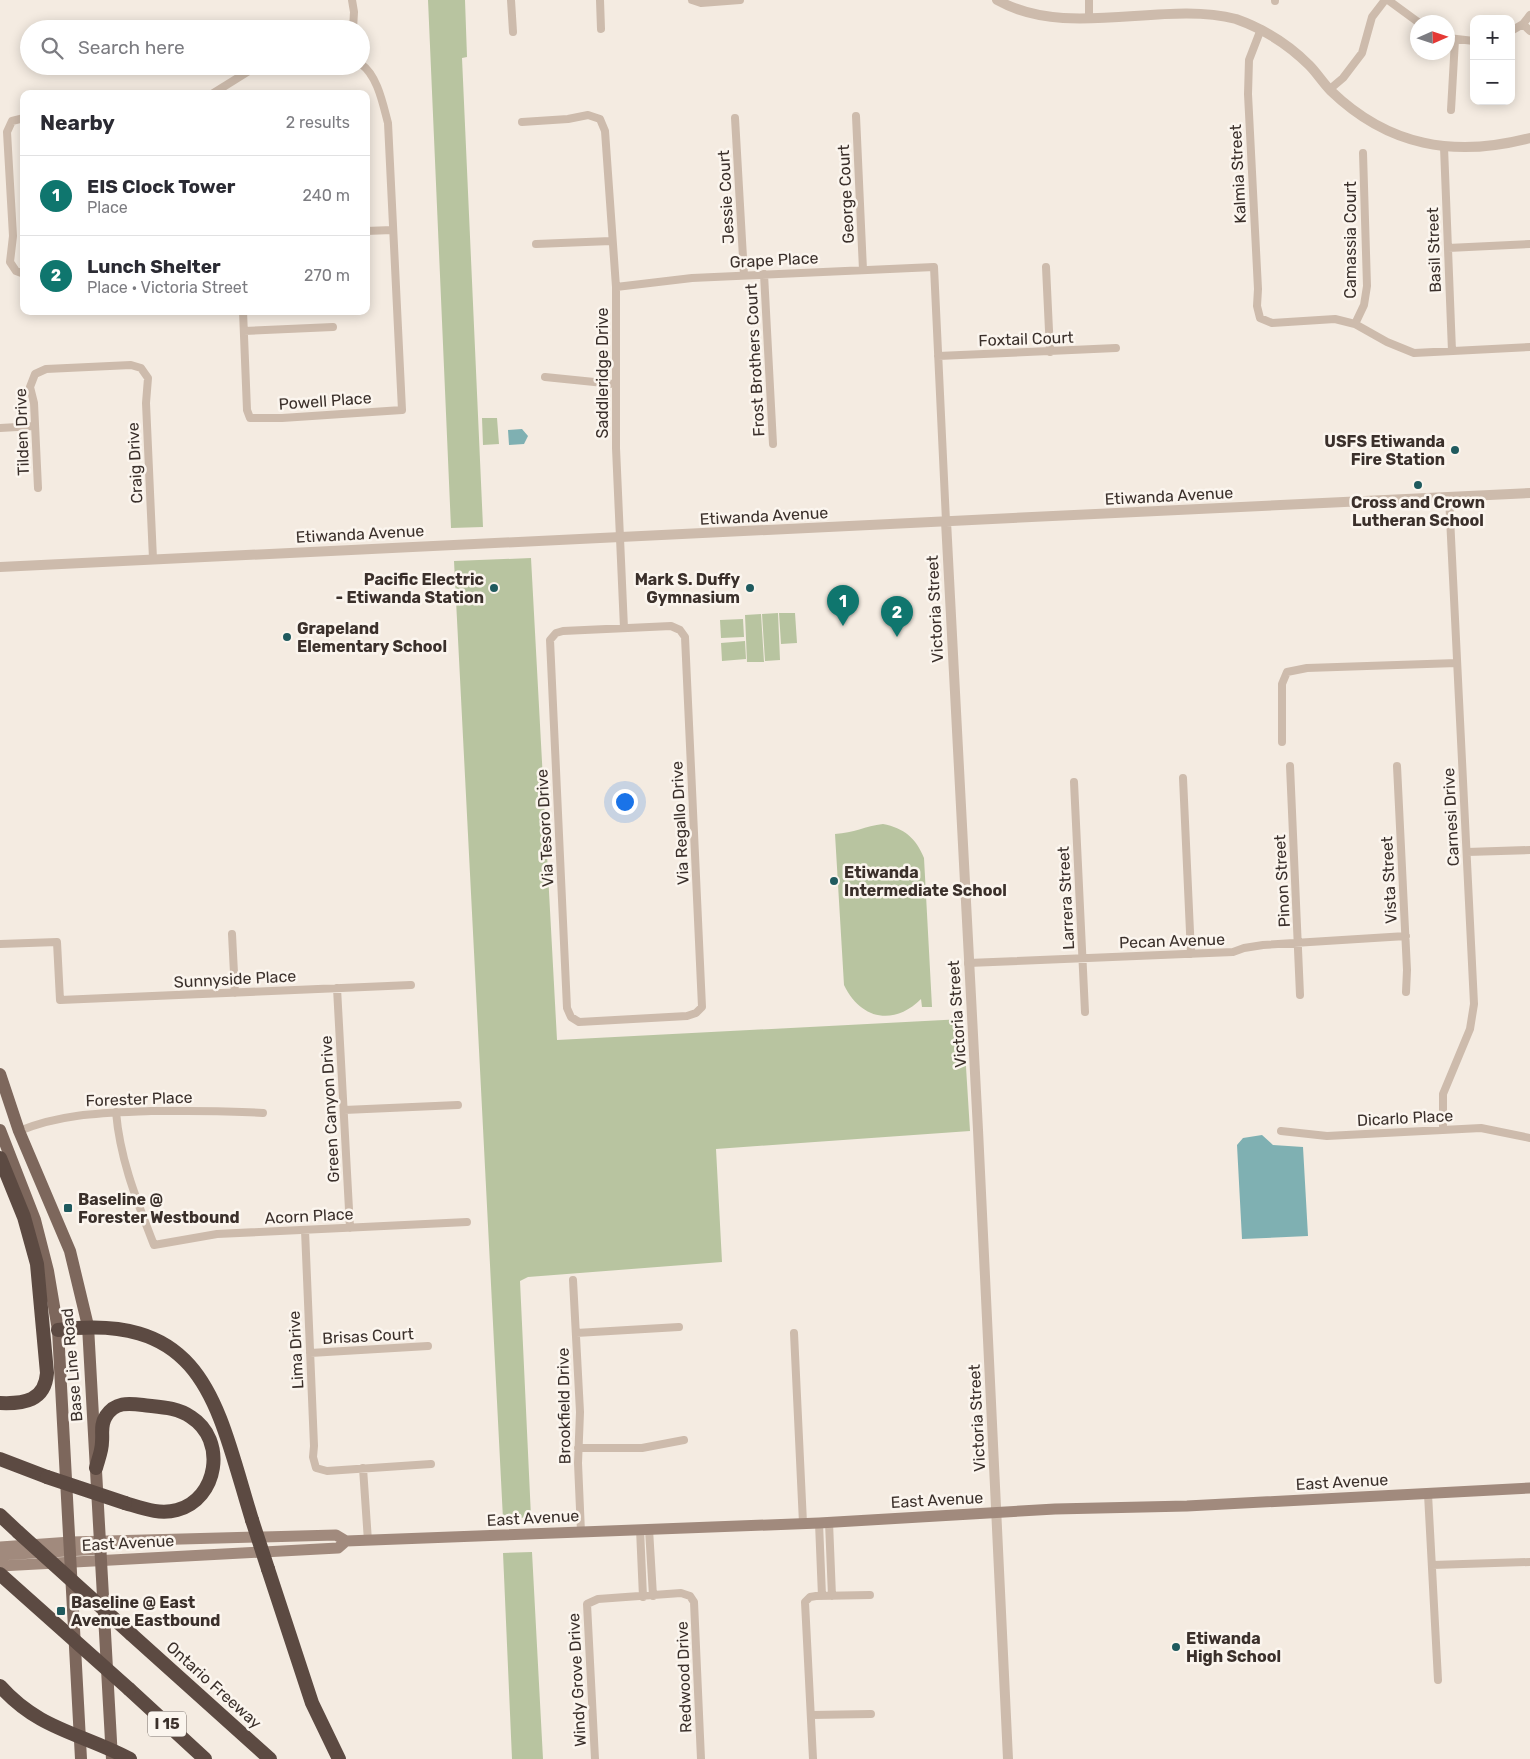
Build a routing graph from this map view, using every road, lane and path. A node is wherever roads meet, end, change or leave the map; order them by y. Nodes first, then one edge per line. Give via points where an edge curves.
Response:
1 (352, 0) edge
2 (511, 0) edge
3 (600, 0) edge
4 (692, 0) edge
5 (740, 0) edge
6 (997, 0) edge
7 (1089, 0) edge
8 (1387, 0) edge
9 (1089, 15) junction
10 (1530, 15) edge
11 (1410, 16) edge
12 (354, 20) edge
13 (1523, 24) junction
14 (601, 29) dead end
15 (1261, 29) junction
16 (1515, 29) edge
17 (1530, 31) edge
18 (513, 32) dead end
19 (1455, 39) edge
20 (1470, 41) edge
21 (1451, 60) edge
22 (370, 74) edge
23 (243, 75) edge
24 (1330, 89) junction
25 (218, 90) edge
26 (1451, 110) dead end
27 (856, 116) dead end
28 (735, 118) dead end
29 (20, 119) edge
30 (522, 122) dead end
31 (1530, 138) edge
32 (1444, 147) junction
33 (1363, 153) dead end
34 (10, 174) junction
35 (0, 175) edge
36 (392, 230) junction
37 (370, 231) edge
38 (611, 241) junction
39 (536, 244) dead end
40 (1530, 244) edge
41 (1448, 248) junction
42 (934, 267) joint
43 (1046, 267) dead end
44 (863, 270) junction
45 (20, 273) edge
46 (764, 274) junction
47 (744, 275) junction
48 (616, 287) junction
49 (243, 315) edge
50 (1355, 324) junction
51 (333, 328) dead end
52 (244, 331) junction
53 (1530, 347) edge
54 (1116, 348) dead end
55 (1452, 351) junction
56 (1050, 352) junction
57 (938, 356) junction
58 (141, 368) joint
59 (545, 377) dead end
60 (614, 384) junction
61 (35, 426) junction
62 (0, 428) edge
63 (773, 444) dead end
64 (38, 488) dead end
65 (1530, 493) edge
66 (1449, 497) junction
67 (946, 521) junction
68 (620, 538) junction
69 (153, 559) junction
70 (0, 567) edge
71 (624, 628) junction
72 (1457, 662) junction
73 (1282, 742) dead end
74 (1290, 766) dead end
75 (1397, 766) dead end
76 (1182, 778) dead end
77 (1074, 782) dead end
78 (1530, 850) edge
79 (1467, 852) junction
80 (232, 934) dead end
81 (1406, 936) junction
82 (1298, 942) junction
83 (0, 944) edge
84 (1191, 954) junction
85 (1083, 958) junction
86 (968, 963) junction
87 (411, 985) dead end
88 (337, 988) junction
89 (1406, 992) dead end
90 (236, 993) junction
91 (1300, 995) dead end
92 (1085, 1012) dead end
93 (571, 1017) joint
94 (0, 1074) edge
95 (458, 1105) dead end
96 (344, 1110) junction
97 (116, 1112) junction
98 (263, 1113) dead end
99 (0, 1130) edge
100 (1443, 1130) junction
101 (19, 1131) junction
102 (1281, 1131) dead end
103 (1530, 1138) edge
104 (0, 1158) edge
105 (467, 1222) dead end
106 (350, 1228) junction
107 (305, 1230) junction
108 (573, 1280) dead end
109 (88, 1326) junction
110 (679, 1328) dead end
111 (58, 1330) junction
112 (576, 1333) junction
113 (794, 1333) dead end
114 (428, 1346) dead end
115 (310, 1353) junction
116 (0, 1403) edge
117 (684, 1440) dead end
118 (578, 1448) junction
119 (0, 1459) edge
120 (431, 1464) dead end
121 (96, 1468) junction
122 (363, 1468) junction
123 (1530, 1488) edge
124 (1428, 1494) junction
125 (997, 1513) junction
126 (0, 1515) edge
127 (824, 1522) junction
128 (803, 1523) junction
129 (644, 1529) junction
130 (582, 1532) junction
131 (346, 1541) junction
132 (368, 1541) junction
133 (0, 1547) edge
134 (100, 1550) junction
135 (71, 1552) junction
136 (0, 1555) edge
137 (1530, 1562) edge
138 (1432, 1565) junction
139 (0, 1566) edge
140 (0, 1574) edge
141 (870, 1595) dead end
142 (653, 1596) junction
143 (822, 1596) junction
144 (832, 1596) junction
145 (643, 1597) junction
146 (1438, 1680) dead end
147 (0, 1686) edge
148 (871, 1714) dead end
149 (811, 1715) junction
150 (80, 1736) junction
151 (112, 1754) edge
152 (81, 1759) edge
153 (130, 1759) edge
154 (205, 1759) edge
155 (270, 1759) edge
156 (339, 1759) edge
157 (595, 1759) edge
158 (701, 1759) edge
159 (813, 1759) edge
160 (1008, 1759) edge

1 - 12 street
2 - 18 street
3 - 14 street
4 - 5 street via 701,3
6 - 9 street via 1049,16
7 - 9 street
8 - 11 street
8 - 24 street via 1372,17 1362,53
9 - 15 street via 1182,11 1234,18
10 - 13 street
13 - 16 street
13 - 17 street
15 - 24 street via 1285,43
15 - 50 street, Kalmia Street via 1249,60 1248,94 1260,318 1272,323 1335,319
19 - 20 street
21 - 26 street
22 - 36 street via 388,123
23 - 25 street
24 - 32 street via 1353,111 1386,131 1416,142
27 - 44 street, George Court
28 - 47 street, Jessie Court
29 - 34 street via 12,121 7,132
30 - 38 street, Saddleridge Drive via 588,115 600,119 605,131 612,213
31 - 32 street via 1484,147
32 - 41 street, Basil Street
33 - 50 street, Camassia Court via 1367,286 1364,305
34 - 35 street
34 - 45 street via 13,236 10,262
36 - 37 street
36 - 52 street, Powell Place via 402,410 250,418
38 - 39 street
38 - 48 street, Saddleridge Drive
40 - 41 street
41 - 55 street, Basil Street
42 - 44 street, Grape Place
42 - 57 street, Victoria Street
43 - 56 street
44 - 46 street, Grape Place
46 - 47 street, Grape Place
46 - 63 street, Frost Brothers Court
47 - 48 street, Grape Place
48 - 60 street, Saddleridge Drive
49 - 52 street
50 - 55 street via 1414,353
51 - 52 street
53 - 55 street
54 - 56 street, Foxtail Court
56 - 57 street, Foxtail Court
57 - 67 street, Victoria Street
58 - 61 street, Tilden Drive via 131,365 46,369 35,374 30,387
58 - 69 street, Craig Drive via 148,378 146,403
59 - 60 street
60 - 68 street, Saddleridge Drive
61 - 62 street
61 - 64 street, Tilden Drive
65 - 66 street, Etiwanda Avenue
66 - 67 street, Etiwanda Avenue
66 - 72 street, Carnesi Drive
67 - 68 street, Etiwanda Avenue
67 - 86 street, Victoria Street
68 - 69 street, Etiwanda Avenue
68 - 71 street, Saddleridge Drive
69 - 70 street, Etiwanda Avenue
71 - 93 street, Via Tesoro Drive via 563,631 551,637 567,1008
71 - 93 street, Via Regallo Drive via 671,626 685,637 702,1007 687,1016 579,1022
72 - 73 street via 1307,668 1287,672 1282,684
72 - 79 street, Carnesi Drive
74 - 82 street, Pinon Street
75 - 81 street, Vista Street
76 - 84 street
77 - 85 street, Larrera Street
78 - 79 street
79 - 100 street, Carnesi Drive via 1474,1004 1470,1029 1443,1094
80 - 90 street
81 - 82 street, Pecan Avenue
81 - 89 street, Vista Street
82 - 84 street, Pecan Avenue via 1233,952
82 - 91 street, Pinon Street
83 - 90 street, Sunnyside Place via 57,942 60,1000
84 - 85 street, Pecan Avenue
85 - 86 street, Pecan Avenue
85 - 92 street, Larrera Street
86 - 125 street, Victoria Street
87 - 88 street, Sunnyside Place
88 - 90 street, Sunnyside Place
88 - 96 street, Green Canyon Drive
94 - 101 main road, Base Line Road
95 - 96 street
96 - 106 street, Green Canyon Drive
97 - 98 street, Forester Place via 217,1110
97 - 101 street, Forester Place via 60,1117
97 - 107 street, Acorn Place via 123,1161 154,1245 216,1234
99 - 111 main road, Base Line Road via 35,1220 50,1279
100 - 102 street, Dicarlo Place via 1327,1136
100 - 103 street, Dicarlo Place via 1481,1128
101 - 109 main road, Base Line Road via 70,1251
104 - 116 highway via 22,1211 36,1264 47,1373 44,1389 34,1400
105 - 106 street, Acorn Place
106 - 107 street, Acorn Place
107 - 115 street, Lima Drive
108 - 112 street, Brookfield Drive
109 - 111 highway
109 - 121 main road, Base Line Road
109 - 156 highway, bridge via 152,1336 190,1364 213,1399 312,1703
110 - 112 street
111 - 135 main road, Base Line Road
112 - 118 street, Brookfield Drive via 580,1412
113 - 128 street
114 - 115 street, Brisas Court
115 - 122 street, Lima Drive via 316,1468 327,1472
117 - 118 street via 642,1448
118 - 130 street, Brookfield Drive
119 - 121 highway, bridge via 125,1503 166,1512 187,1506 201,1496 210,1481 213,1452 209,1437 196,1420 183,1412 131,1403 117,1406 104,1420
120 - 122 street
121 - 134 main road, Base Line Road
122 - 132 street
123 - 124 main road, East Avenue
124 - 125 main road, East Avenue
124 - 138 street
125 - 127 main road, East Avenue
125 - 160 street, Victoria Street
126 - 155 highway, Ontario Freeway / I 15, bridge
127 - 128 main road, East Avenue
127 - 143 street
127 - 144 street
128 - 129 main road, East Avenue
129 - 130 main road, East Avenue
129 - 142 street
129 - 145 street
130 - 132 main road, East Avenue
131 - 132 main road, East Avenue
131 - 134 main road, East Avenue via 336,1535
131 - 134 main road, East Avenue via 338,1548
133 - 135 main road, East Avenue
134 - 135 main road, East Avenue
134 - 135 main road, East Avenue
134 - 151 main road, Base Line Road
135 - 136 main road
135 - 139 main road, East Avenue
135 - 150 main road, Base Line Road
137 - 138 street
138 - 146 street
140 - 154 highway, I 15, bridge
141 - 144 street
142 - 145 street
142 - 158 street, Redwood Drive via 681,1593 690,1596 694,1602
143 - 144 street
143 - 149 street via 810,1596 805,1602
145 - 157 street, Windy Grove Drive via 590,1600 586,1604
147 - 150 highway via 42,1722
148 - 149 street
149 - 159 street
150 - 151 highway
150 - 152 main road, Base Line Road
151 - 153 highway

